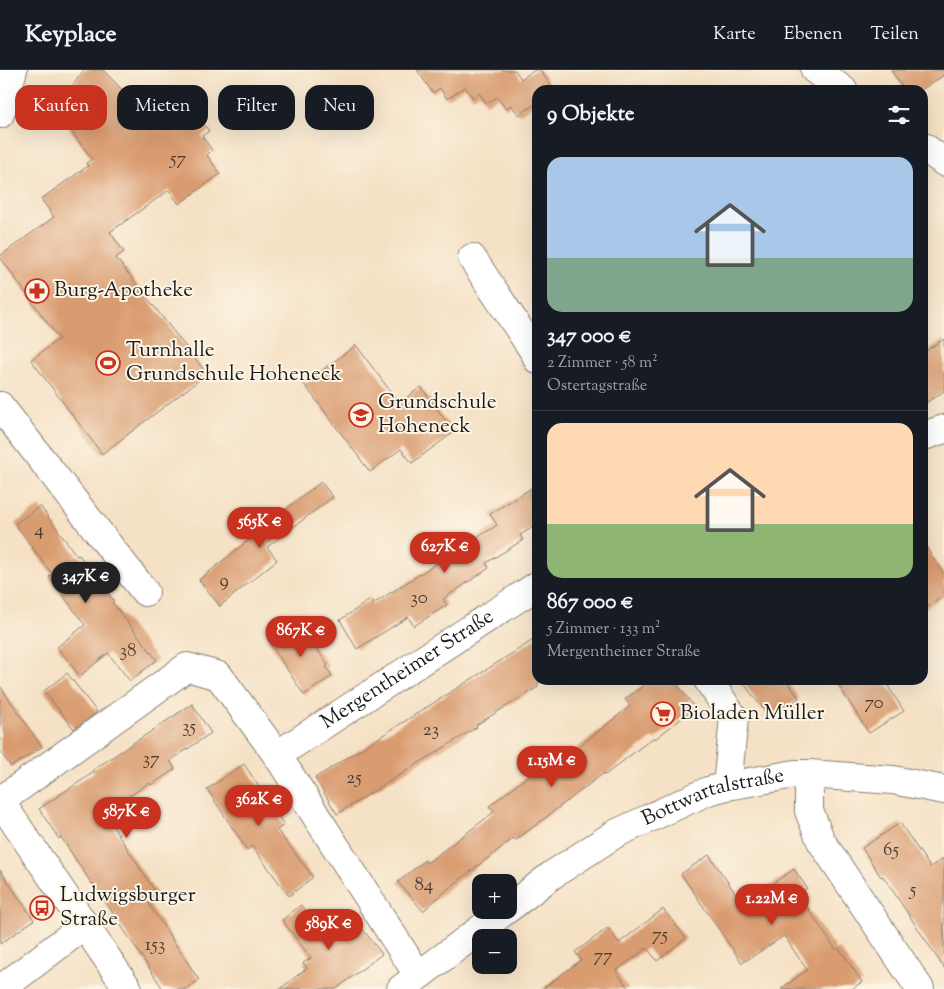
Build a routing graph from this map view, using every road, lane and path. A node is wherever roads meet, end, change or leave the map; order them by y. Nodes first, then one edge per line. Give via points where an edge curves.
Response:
1 (13, 70) edge
2 (815, 70) edge
3 (836, 85) edge
4 (0, 114) edge
5 (928, 151) edge
6 (944, 162) edge
7 (472, 258) dead end
8 (532, 348) edge
9 (0, 406) edge
10 (944, 429) edge
11 (928, 435) edge
12 (532, 589) edge
13 (145, 592) dead end
14 (711, 685) edge
15 (277, 755) junction
16 (809, 774) junction
17 (727, 786) junction
18 (944, 790) edge
19 (0, 801) edge
20 (517, 902) edge
21 (494, 919) edge
22 (85, 925) junction
23 (410, 982) edge
24 (916, 988) edge
25 (1, 989) edge
26 (128, 989) edge

1 - 4 street
2 - 3 street
5 - 6 street
7 - 8 street
9 - 13 street
10 - 11 street
12 - 15 street, Mergentheimer Straße
14 - 17 street via 734,718
15 - 19 street via 219,676 187,667
15 - 23 street
16 - 17 street, Bottwartalstraße
16 - 18 street, Bottwartalstraße via 893,780
16 - 24 street via 809,811 821,841
17 - 20 street, Bottwartalstraße via 708,791 615,834
19 - 22 street
21 - 23 street
22 - 25 street
22 - 26 street

